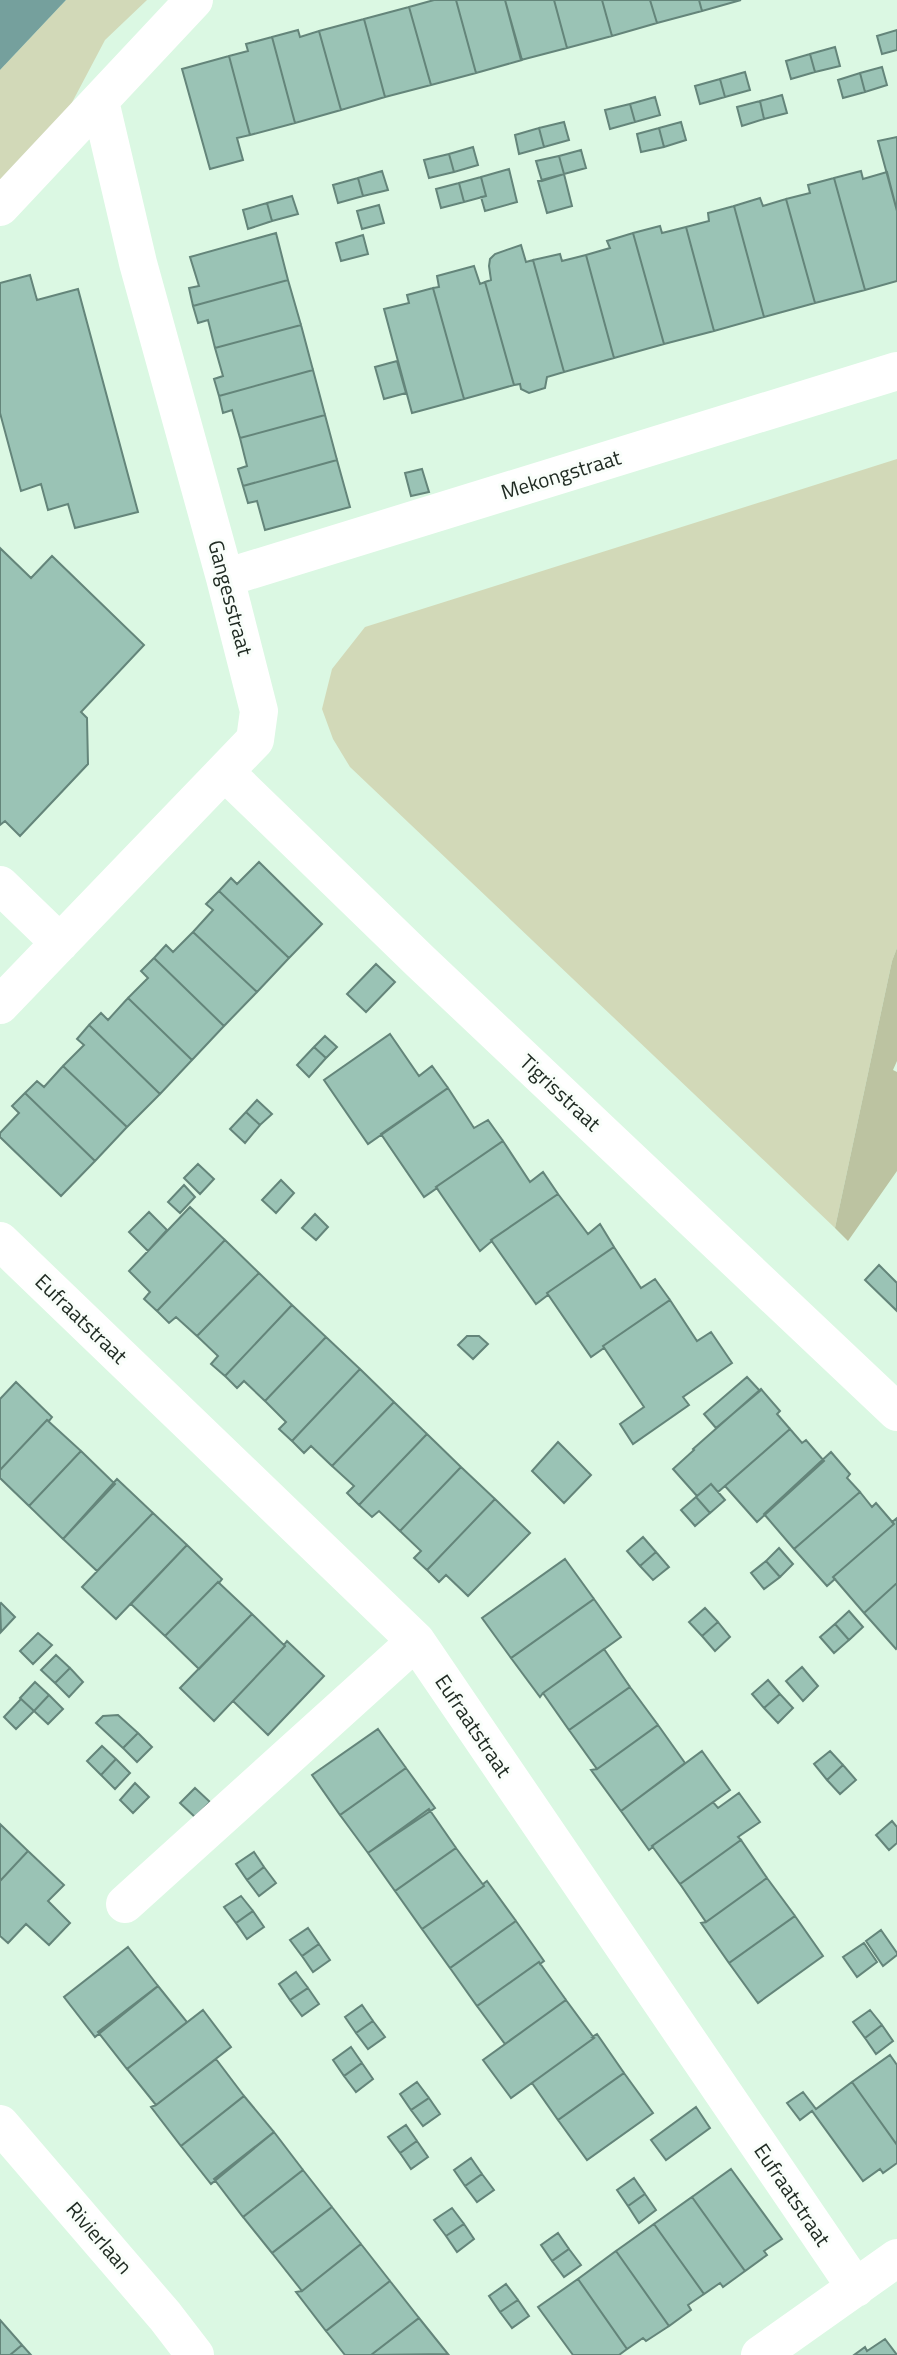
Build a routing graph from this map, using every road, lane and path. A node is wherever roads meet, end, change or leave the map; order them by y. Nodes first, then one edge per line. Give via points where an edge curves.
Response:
1 (194, 0) edge
2 (100, 101) junction
3 (0, 208) edge
4 (897, 372) edge
5 (225, 578) junction
6 (225, 772) junction
7 (0, 885) edge
8 (60, 943) junction
9 (0, 1005) edge
10 (0, 1241) edge
11 (897, 1412) edge
12 (416, 1641) junction
13 (125, 1903) dead end
14 (0, 2124) edge
15 (897, 2258) edge
16 (856, 2288) junction
17 (195, 2355) edge
18 (760, 2355) edge

1 - 2 street
2 - 3 street
2 - 5 street, Gangesstraat via 138,263
4 - 5 street, Mekongstraat
5 - 6 street, Gangesstraat via 259,711 254,740
6 - 8 street, Gangesstraat
6 - 11 street, Tigrisstraat
7 - 8 street
8 - 9 street, Gangesstraat
10 - 12 street, Eufraatstraat
12 - 13 street
12 - 16 street, Eufraatstraat
14 - 17 street, Rivierlaan
15 - 16 street
16 - 18 street

